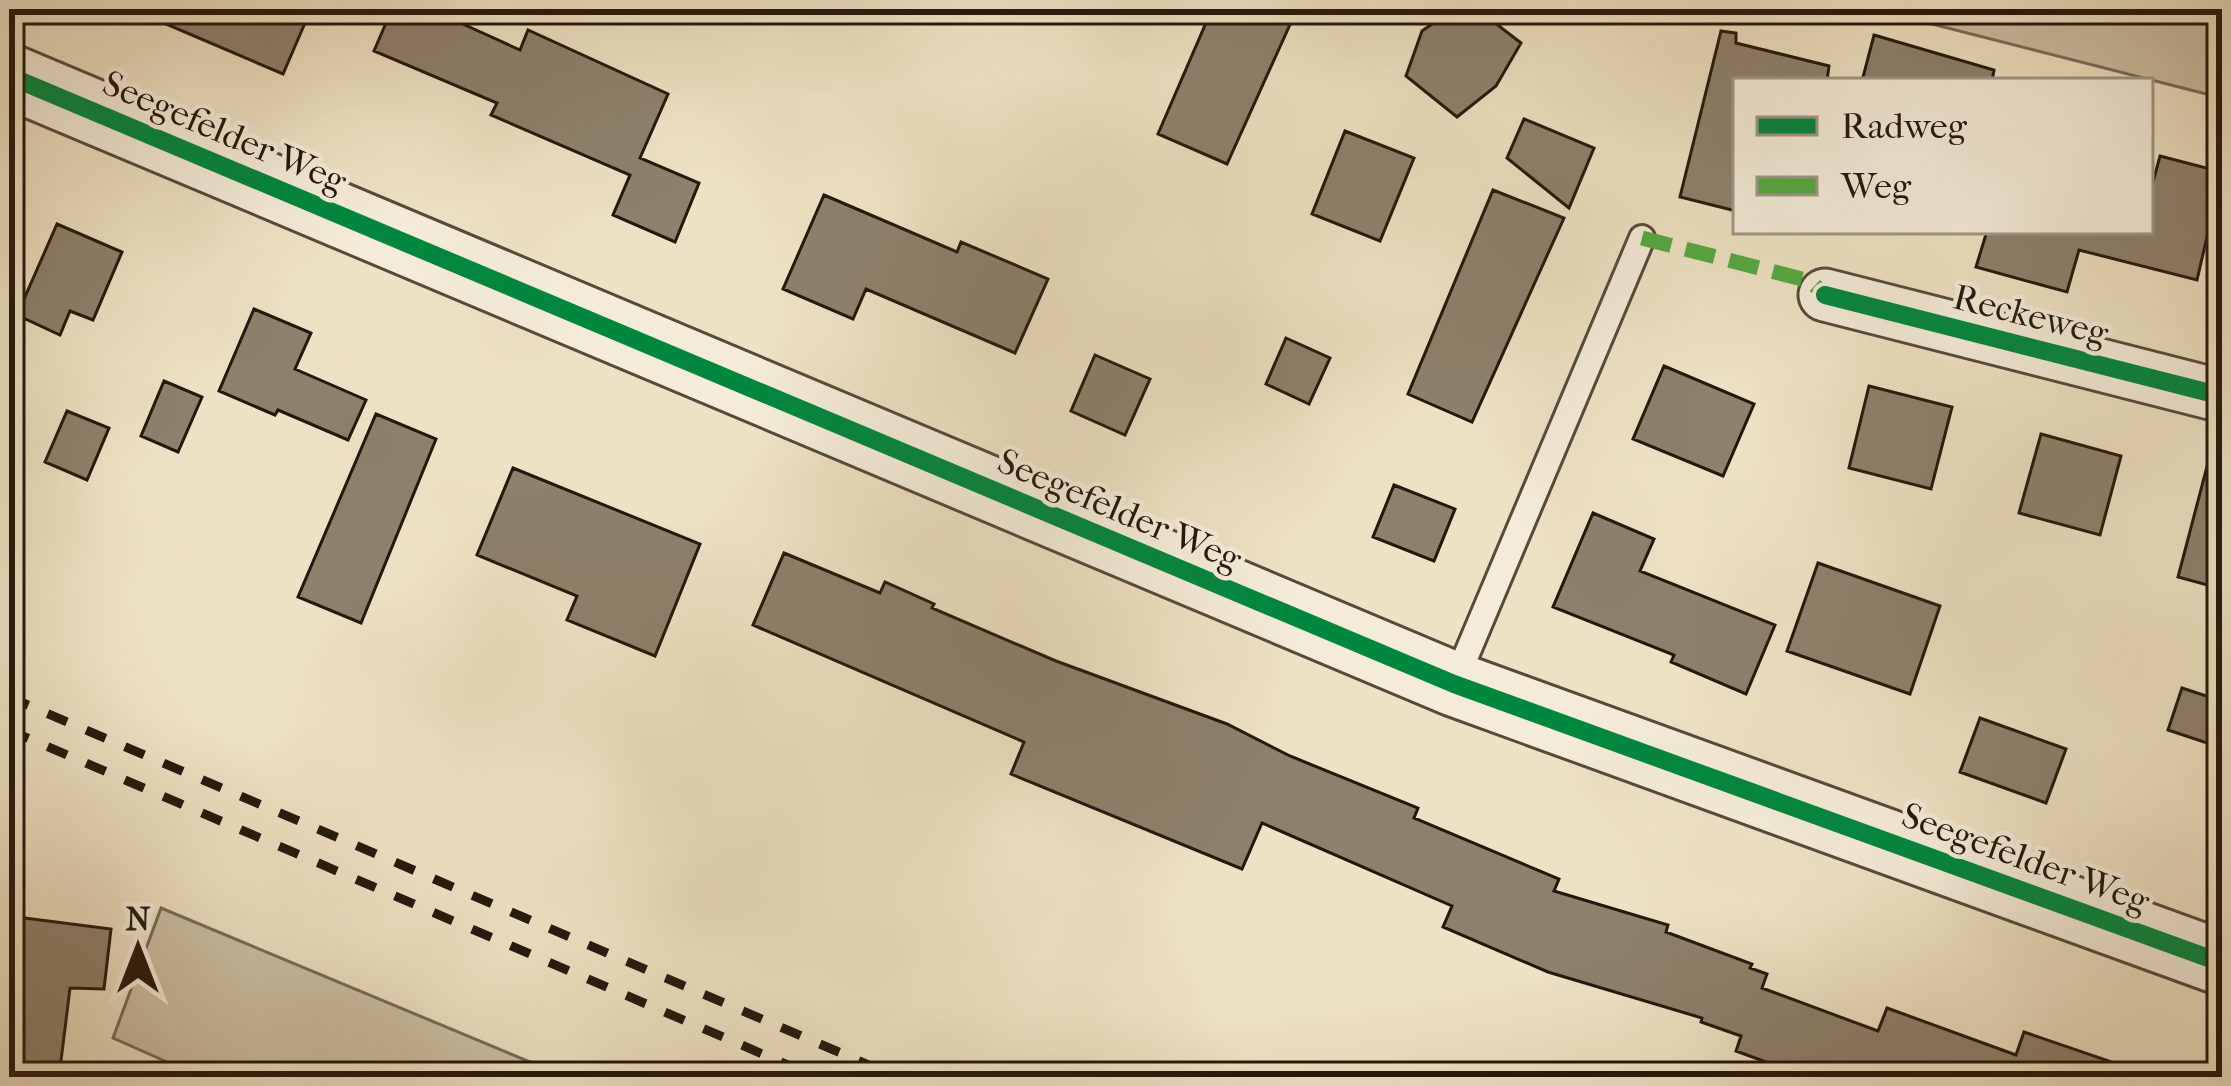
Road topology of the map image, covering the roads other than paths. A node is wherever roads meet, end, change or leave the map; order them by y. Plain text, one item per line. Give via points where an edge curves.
1 (9, 76) edge
2 (1642, 238) dead end
3 (1825, 296) dead end
4 (2222, 397) edge
5 (1454, 685) junction
6 (2222, 963) edge

1 - 5 street, Seegefelder Weg
2 - 5 lane
3 - 4 street, Reckeweg
5 - 6 street, Seegefelder Weg

